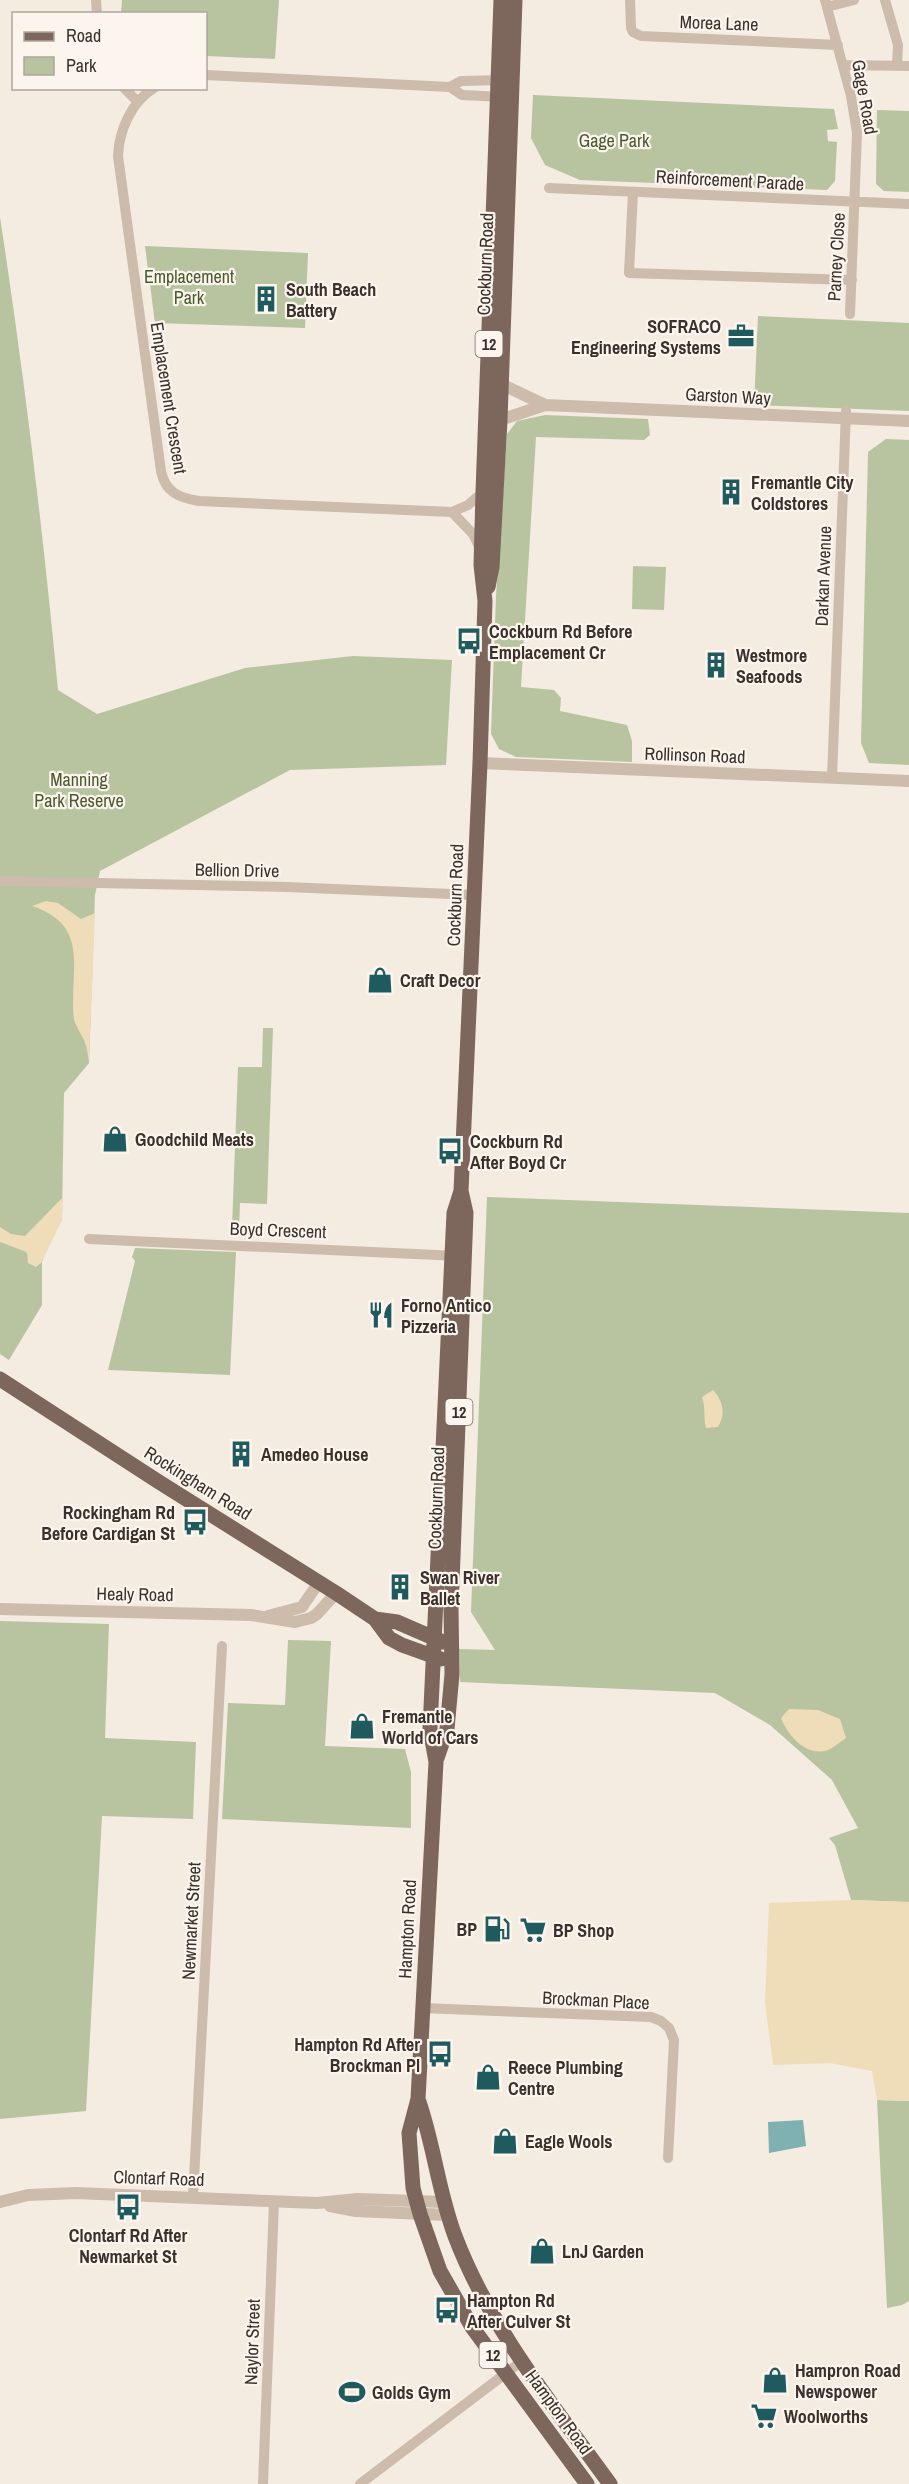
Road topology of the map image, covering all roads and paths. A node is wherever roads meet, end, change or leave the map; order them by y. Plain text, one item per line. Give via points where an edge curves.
1 (501, 0) edge
2 (515, 0) edge
3 (630, 0) edge
4 (854, 0) edge
5 (885, 0) edge
6 (826, 4) edge
7 (838, 45) junction
8 (843, 65) junction
9 (897, 66) junction
10 (909, 66) edge
11 (207, 75) edge
12 (503, 80) junction
13 (450, 87) junction
14 (126, 90) edge
15 (152, 90) edge
16 (503, 97) junction
17 (137, 102) junction
18 (549, 188) dead end
19 (633, 192) junction
20 (856, 202) junction
21 (909, 204) edge
22 (852, 280) junction
23 (850, 314) dead end
24 (501, 384) junction
25 (545, 405) junction
26 (846, 415) junction
27 (500, 420) junction
28 (909, 421) edge
29 (483, 492) junction
30 (452, 512) junction
31 (481, 551) junction
32 (485, 601) junction
33 (480, 763) junction
34 (832, 778) junction
35 (909, 781) edge
36 (0, 881) edge
37 (474, 895) junction
38 (90, 1239) dead end
39 (458, 1256) junction
40 (1, 1381) edge
41 (320, 1582) junction
42 (336, 1593) junction
43 (0, 1609) edge
44 (268, 1616) junction
45 (375, 1619) junction
46 (434, 1638) junction
47 (222, 1646) dead end
48 (451, 1646) junction
49 (433, 1657) junction
50 (452, 1663) junction
51 (436, 1762) junction
52 (422, 2008) junction
53 (418, 2099) junction
54 (668, 2158) dead end
55 (193, 2198) junction
56 (0, 2202) edge
57 (274, 2202) junction
58 (418, 2208) junction
59 (446, 2209) junction
60 (522, 2361) junction
61 (506, 2373) junction
62 (263, 2484) edge
63 (360, 2484) edge
64 (587, 2484) edge
65 (610, 2484) edge

1 - 12 main road, Cockburn Road / 12
2 - 12 main road, Cockburn Road / 12
3 - 7 street, Morea Lane via 631,28 641,36
4 - 6 street
5 - 9 street via 898,45
6 - 7 street, Gage Road
7 - 8 street, Gage Road
8 - 9 street
8 - 20 street, Gage Road via 856,120
9 - 10 street
11 - 13 street
12 - 13 street via 461,81
12 - 16 main road, Cockburn Road / 12
13 - 16 street via 462,95
14 - 17 street
15 - 17 street, Emplacement Crescent
16 - 24 main road, Cockburn Road / 12
16 - 29 main road, Cockburn Road / 12
17 - 30 street, Emplacement Crescent via 120,138 118,165 161,471 167,488 177,496 199,501
18 - 19 street, Reinforcement Parade
19 - 20 street, Reinforcement Parade
19 - 22 street via 629,273
20 - 21 street, Reinforcement Parade
20 - 22 street, Parney Close
22 - 23 street, Parney Close
24 - 25 street, Garston Way
24 - 27 main road, Cockburn Road / 12
25 - 26 street, Garston Way
25 - 27 street, Garston Way
26 - 28 street, Garston Way
26 - 34 street, Darkan Avenue
27 - 32 main road, Cockburn Road / 12 via 492,567
29 - 30 street
29 - 31 main road, Cockburn Road / 12
30 - 31 street via 473,534
31 - 32 main road, Cockburn Road / 12
32 - 33 main road, Cockburn Road / 12
33 - 34 street, Rollinson Road
33 - 37 main road, Cockburn Road / 12
34 - 35 street, Rollinson Road
36 - 37 street, Bellion Drive
37 - 39 main road, Cockburn Road / 12 via 461,1191 466,1214
38 - 39 street, Boyd Crescent
39 - 46 main road, Cockburn Road / 12
39 - 48 main road, Cockburn Road / 12
40 - 41 main road, Rockingham Road
41 - 42 main road, Rockingham Road
41 - 44 street, Healy Road via 302,1607
42 - 44 street, Healy Road via 311,1618 284,1622
42 - 45 main road, Rockingham Road
43 - 44 street, Healy Road
45 - 46 main road, Rockingham Road via 397,1622
45 - 49 main road, Rockingham Road via 389,1638
46 - 48 main road, Rockingham Road
46 - 49 main road, Cockburn Road / 12
47 - 55 street, Newmarket Street
48 - 50 main road, Cockburn Road / 12
49 - 50 main road, Rockingham Road
49 - 51 main road, Hampton Road / 12 via 430,1729
50 - 51 main road, Hampton Road / 12 via 447,1729
51 - 52 main road, Hampton Road / 12
52 - 53 main road, Hampton Road / 12
52 - 54 street, Brockman Place via 651,2017 661,2021 669,2028 675,2048
53 - 58 main road, Hampton Road / 12 via 409,2133
53 - 59 main road, Hampton Road / 12 via 430,2131
55 - 56 street, Clontarf Road via 47,2193
55 - 57 street, Clontarf Road
57 - 58 street, Clontarf Road via 317,2203 356,2211
57 - 62 street, Naylor Street
58 - 59 street, Clontarf Road
58 - 61 main road, Hampton Road / 12 via 431,2250 450,2290
59 - 60 main road, Hampton Road / 12 via 479,2292
60 - 61 street
60 - 65 main road, Hampton Road / 12
61 - 63 street
61 - 64 main road, Hampton Road / 12

